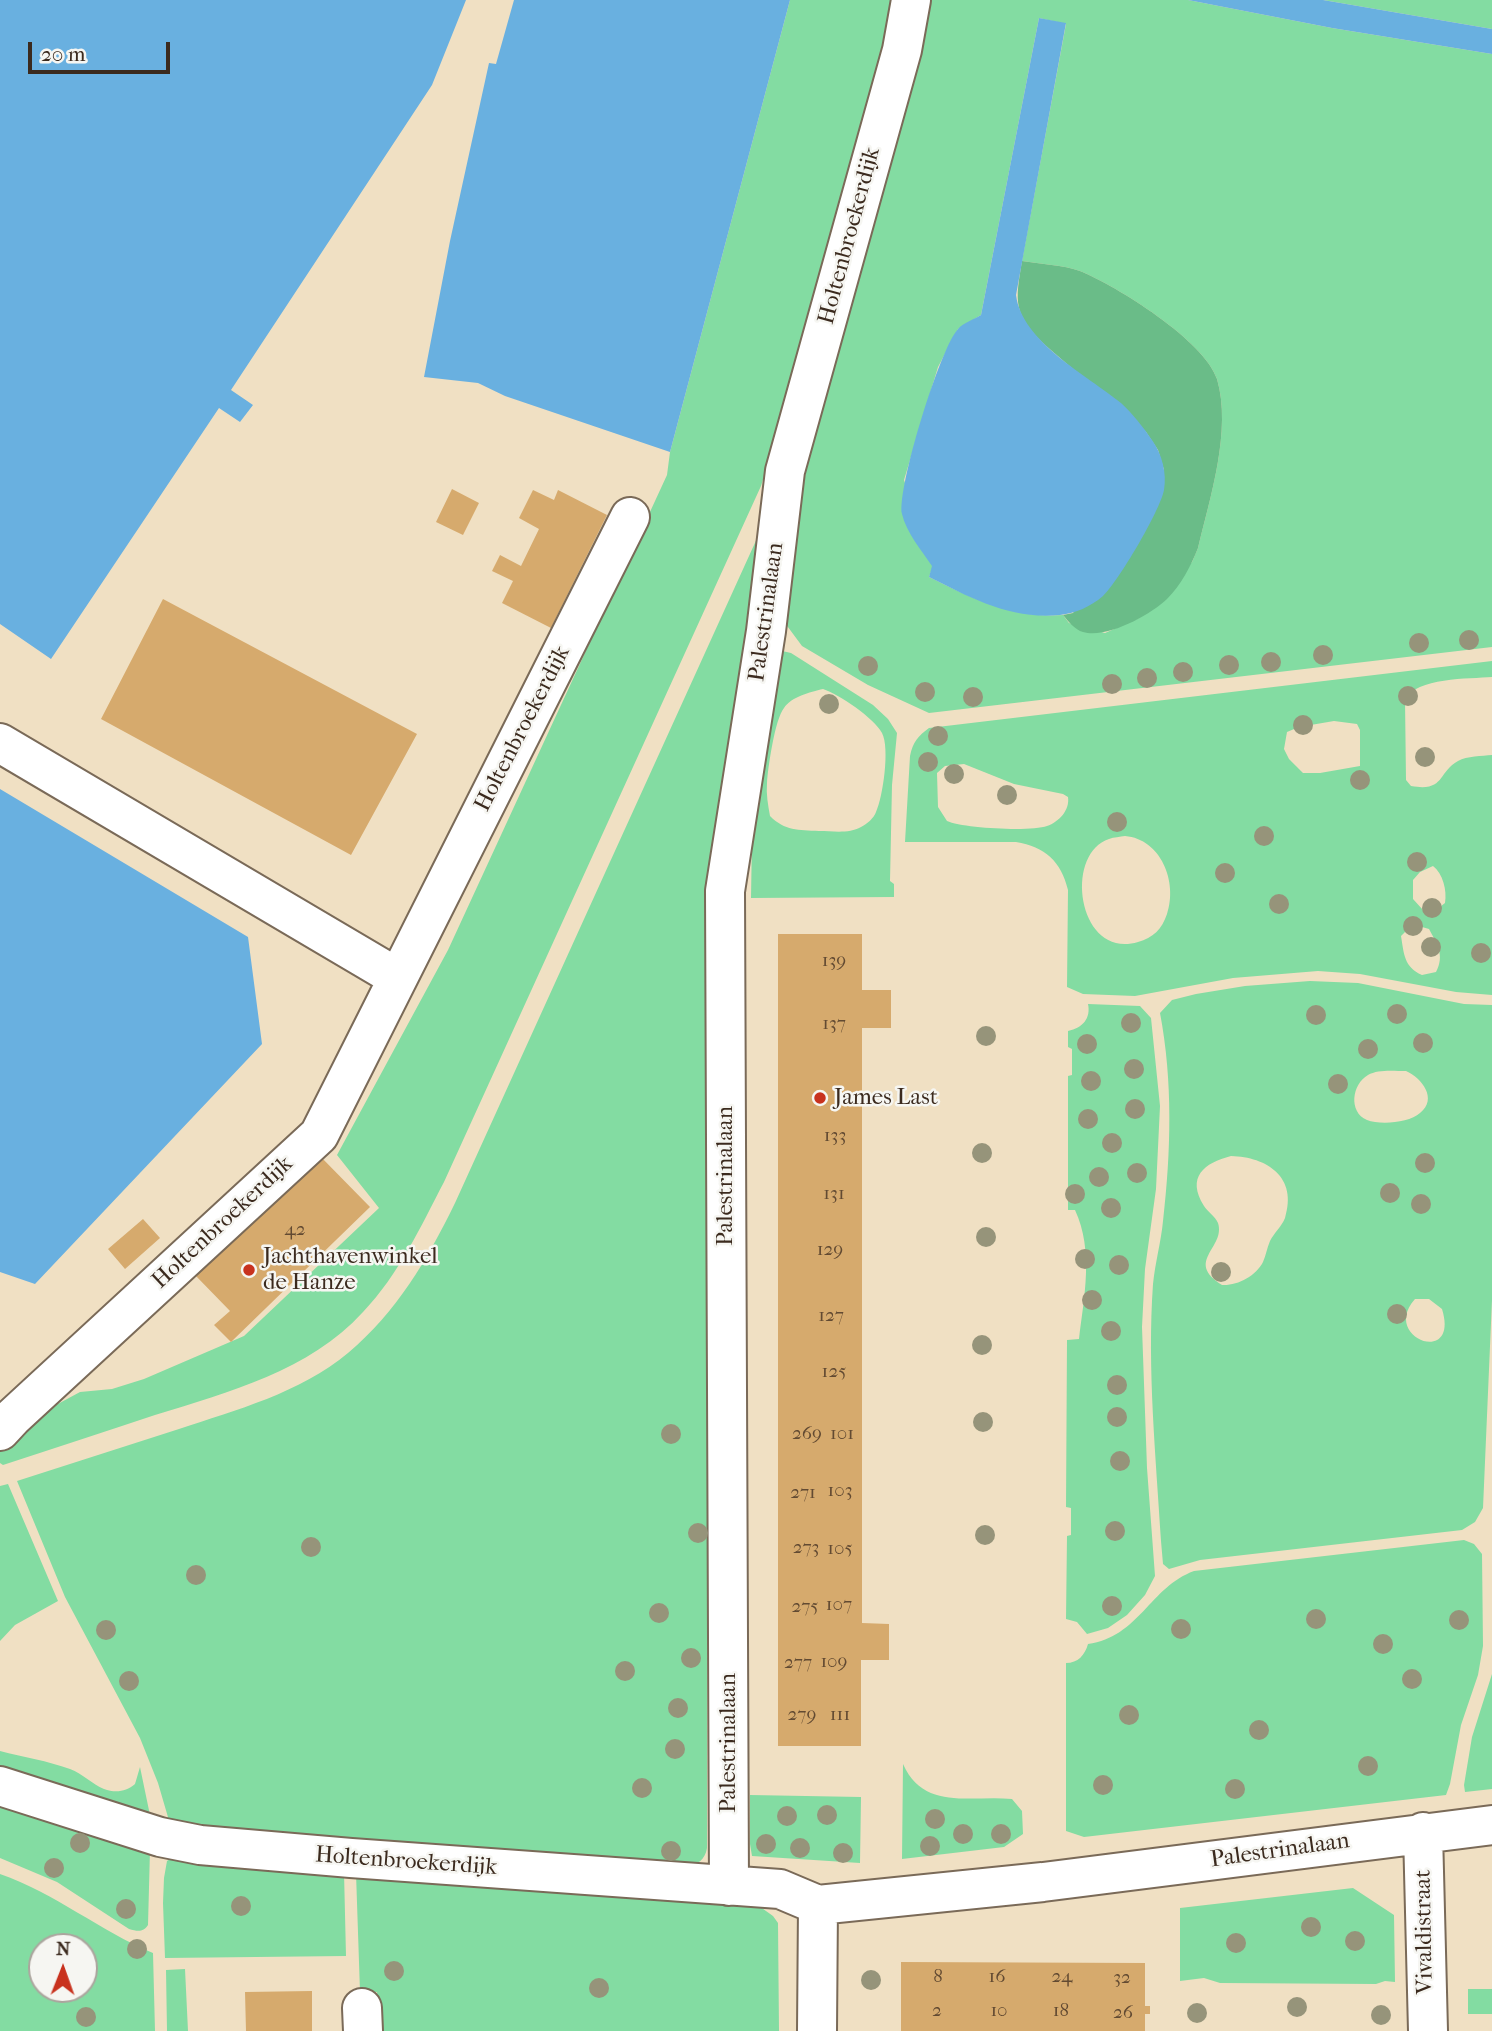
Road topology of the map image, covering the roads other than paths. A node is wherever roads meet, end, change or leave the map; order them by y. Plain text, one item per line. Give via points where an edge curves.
1 (911, 0) edge
2 (785, 471) joint
3 (630, 517) dead end
4 (0, 743) edge
5 (398, 978) junction
6 (0, 1432) edge
7 (0, 1786) edge
8 (1492, 1825) edge
9 (1423, 1832) junction
10 (729, 1886) junction
11 (818, 1905) junction
12 (817, 2031) edge
13 (1428, 2031) edge

1 - 2 street, Holtenbroekerdijk via 902,50
2 - 10 street, Palestrinalaan via 766,631 725,891
3 - 5 street, Holtenbroekerdijk
4 - 5 street
5 - 6 street, Holtenbroekerdijk via 319,1135
7 - 10 street, Holtenbroekerdijk via 160,1837 200,1845
8 - 9 street, Palestrinalaan
9 - 11 street, Palestrinalaan via 1056,1881
9 - 13 street, Vivaldistraat
10 - 11 street, Holtenbroekerdijk via 780,1889
11 - 12 street

